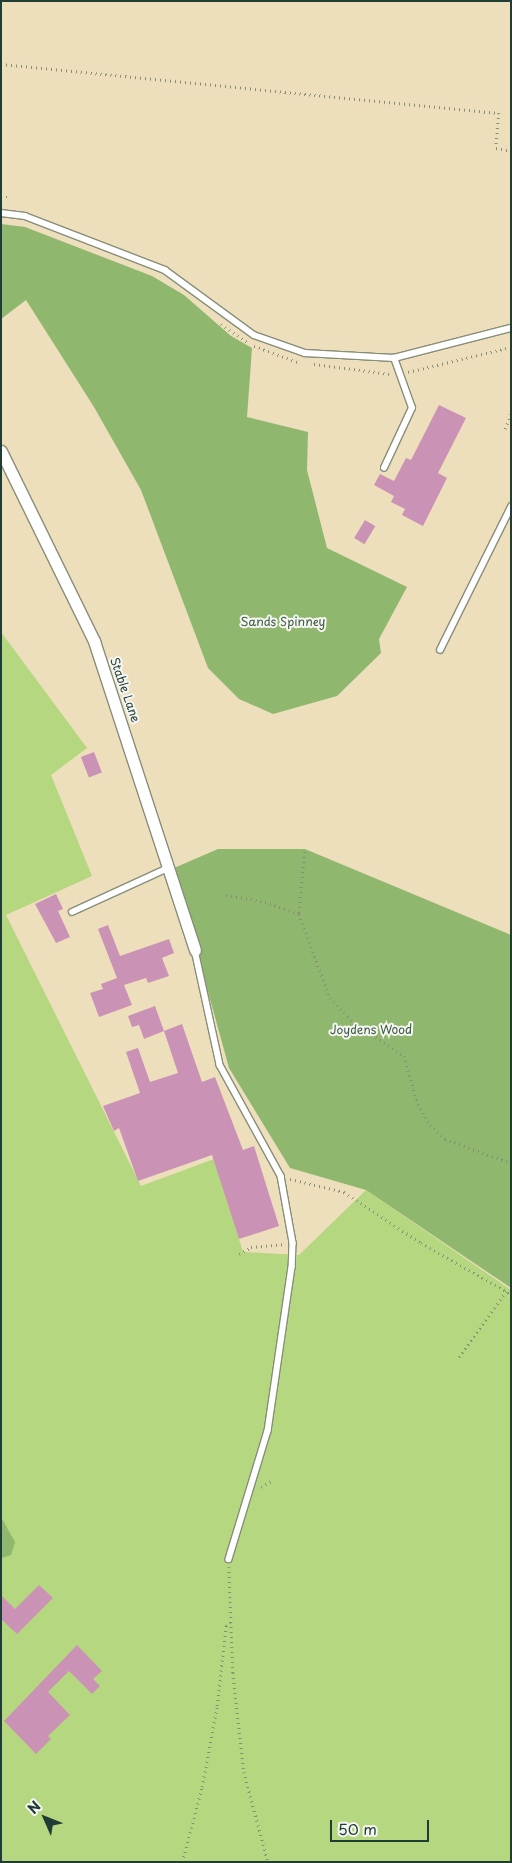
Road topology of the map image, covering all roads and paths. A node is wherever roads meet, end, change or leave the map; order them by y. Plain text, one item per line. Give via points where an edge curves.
1 (1, 64) edge
2 (511, 151) edge
3 (1, 197) edge
4 (9, 197) dead end
5 (1, 213) edge
6 (217, 319) dead end
7 (511, 328) edge
8 (511, 347) edge
9 (394, 358) junction
10 (304, 362) dead end
11 (311, 364) dead end
12 (400, 373) junction
13 (511, 412) edge
14 (505, 429) dead end
15 (1, 451) edge
16 (384, 468) dead end
17 (511, 507) edge
18 (440, 650) dead end
19 (305, 852) dead end
20 (170, 868) junction
21 (226, 894) dead end
22 (72, 912) dead end
23 (299, 914) junction
24 (195, 950) joint
25 (511, 1163) edge
26 (281, 1176) junction
27 (293, 1243) junction
28 (239, 1254) dead end
29 (506, 1291) junction
30 (511, 1294) edge
31 (458, 1357) dead end
32 (229, 1559) joint
33 (231, 1622) junction
34 (182, 1862) edge
35 (268, 1862) edge

1 - 2 path via 500,113 496,148
3 - 4 path
5 - 9 lane via 25,216 165,270 239,326 269,342 337,357
6 - 10 path via 244,341
7 - 9 lane
8 - 12 path
9 - 12 lane
11 - 12 path
12 - 16 lane via 412,408
13 - 14 path
15 - 20 street, Stable Lane via 94,641
17 - 18 lane
19 - 23 path
20 - 22 lane
20 - 24 street, Stable Lane
21 - 23 path via 265,902
23 - 25 path via 330,998 351,1020 404,1056 418,1104 430,1125 445,1138
24 - 26 lane via 220,1065
26 - 27 lane
26 - 29 path via 344,1192 421,1243
27 - 28 path via 251,1247
27 - 32 lane via 268,1431
29 - 30 path
29 - 31 path
32 - 33 path
33 - 34 path via 226,1626 217,1706 202,1786
33 - 35 path via 244,1772

